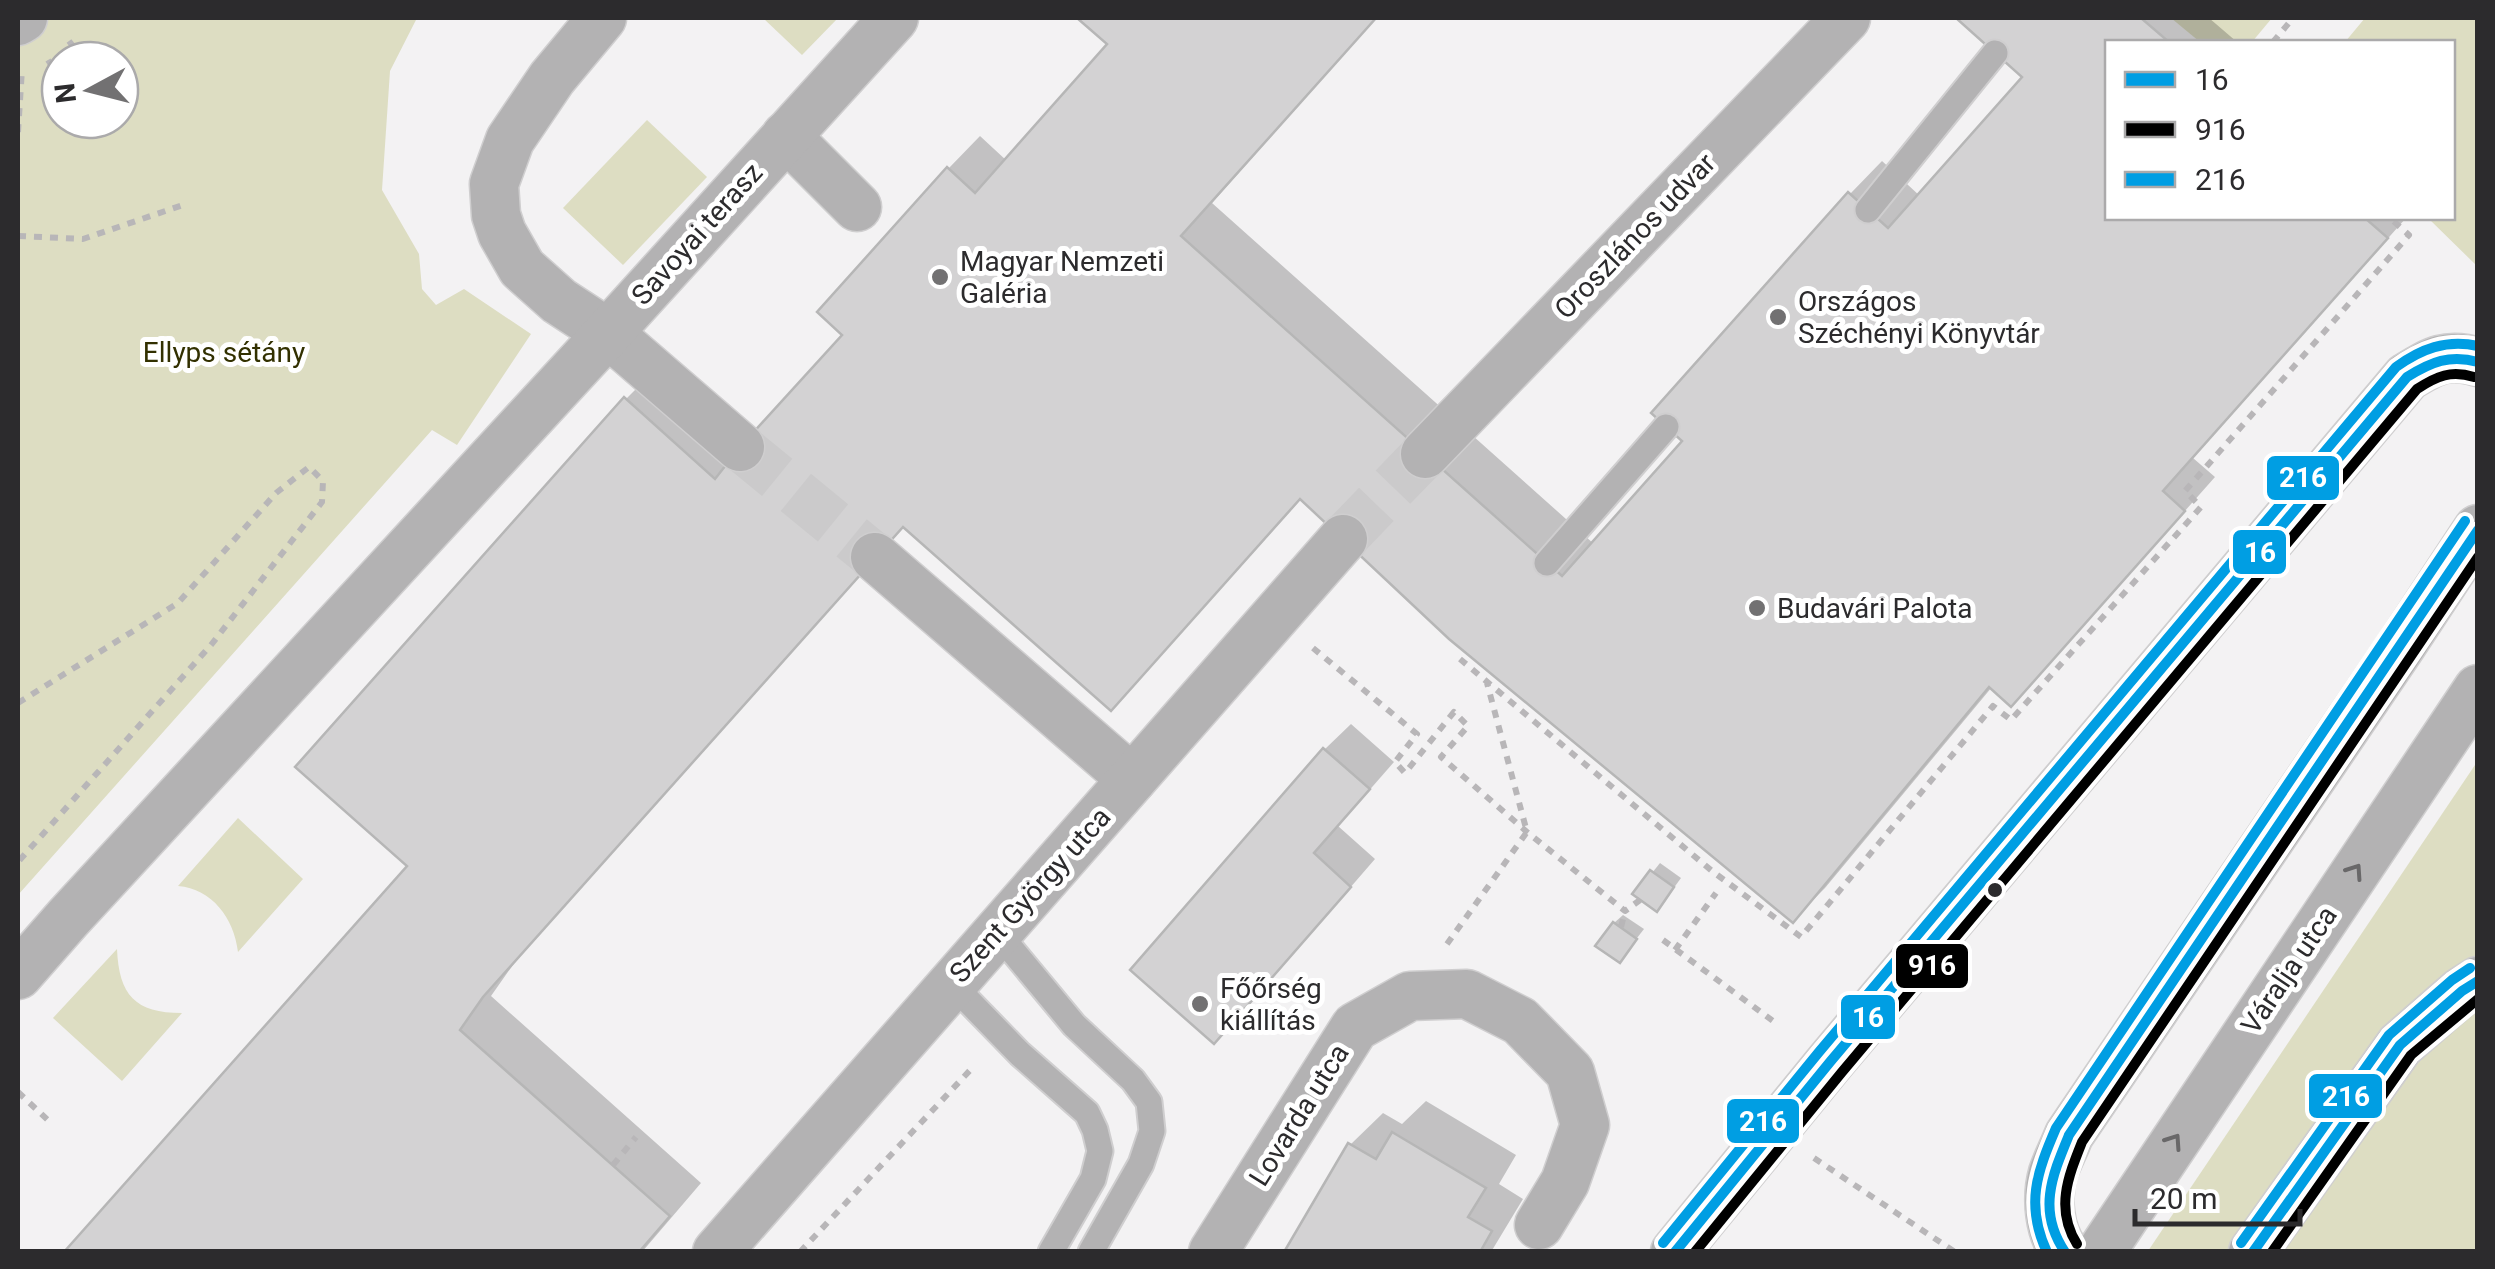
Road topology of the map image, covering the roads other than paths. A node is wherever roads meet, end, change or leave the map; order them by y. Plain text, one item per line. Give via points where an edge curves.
1 (602, 18) edge
2 (894, 18) edge
3 (1846, 18) edge
4 (1994, 53) dead end
5 (786, 136) junction
6 (858, 207) dead end
7 (1868, 210) dead end
8 (608, 333) junction
9 (2478, 362) edge
10 (1666, 427) dead end
11 (740, 447) tunnel mouth
12 (1425, 454) tunnel mouth
13 (2478, 529) edge
14 (1343, 539) tunnel mouth
15 (875, 556) tunnel mouth
16 (1547, 563) dead end
17 (2478, 689) edge
18 (1132, 779) junction
19 (997, 932) junction
20 (18, 975) edge
21 (2478, 980) edge
22 (951, 983) junction
23 (1539, 1225) dead end
24 (717, 1252) edge
25 (1051, 1252) edge
26 (1090, 1252) edge
27 (1213, 1252) edge
28 (1675, 1252) edge
29 (2065, 1252) edge
30 (2100, 1252) edge
31 (2253, 1252) edge

1 - 8 street via 510,140 494,184 502,234 522,268
2 - 5 street, Savoyai terasz
3 - 12 street, Oroszlános udvar
4 - 7 lane
5 - 6 street
5 - 8 street, Savoyai terasz
8 - 11 street
8 - 20 street, Savoyai terasz
9 - 28 street via 2459,356 2432,361 2406,377
10 - 16 lane
13 - 29 street via 2069,1136 2052,1175 2050,1216
14 - 18 street, Szent György utca
15 - 18 street
30 -> 17 street, Váralja utca
18 - 19 street, Szent György utca
19 - 22 street, Szent György utca
19 - 26 lane via 1074,1026 1149,1102 1152,1131 1141,1164
21 - 31 street via 2400,1045
22 - 24 street, Szent György utca
22 - 25 lane via 1087,1113 1096,1130 1100,1151 1093,1179
23 - 27 street, Lovarda utca via 1566,1182 1586,1126 1570,1072 1520,1021 1467,994 1410,996 1354,1027

